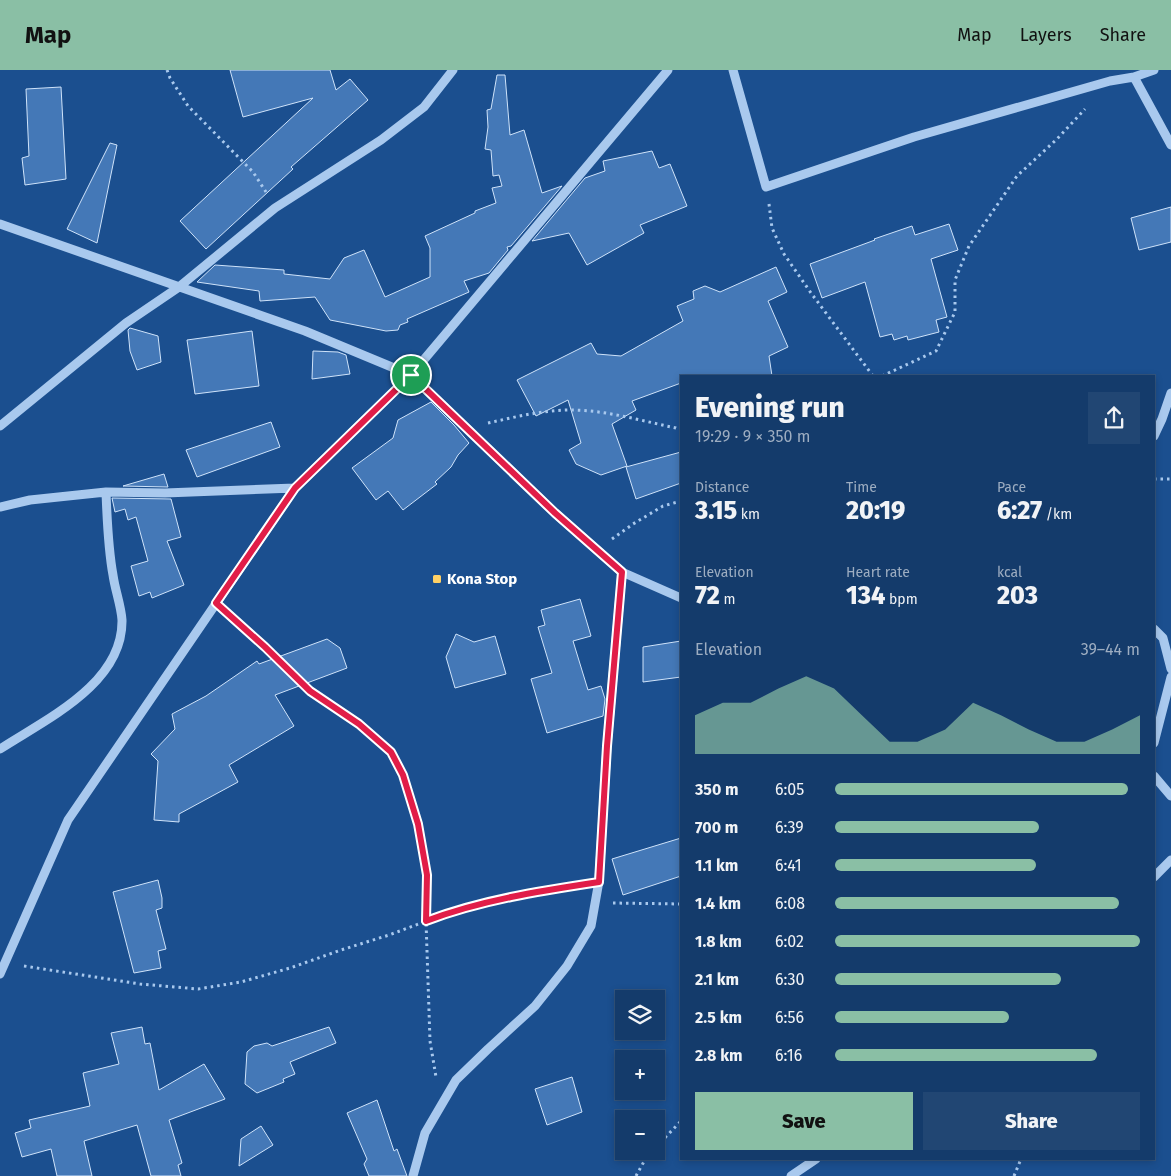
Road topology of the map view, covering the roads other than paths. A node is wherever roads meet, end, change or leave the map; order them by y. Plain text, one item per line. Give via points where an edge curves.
1 (453, 70) edge
2 (668, 70) edge
3 (733, 70) edge
4 (1154, 70) edge
5 (1134, 77) junction
6 (1171, 145) edge
7 (0, 224) edge
8 (179, 286) junction
9 (411, 375) junction
10 (1171, 393) edge
11 (0, 426) edge
12 (1155, 434) edge
13 (295, 488) junction
14 (106, 492) junction
15 (0, 508) edge
16 (622, 572) junction
17 (680, 598) edge
18 (1155, 630) edge
19 (1171, 669) edge
20 (1171, 677) edge
21 (1155, 739) edge
22 (0, 749) edge
23 (1155, 777) edge
24 (1171, 796) edge
25 (1171, 860) edge
26 (1155, 876) edge
27 (0, 974) edge
28 (815, 1160) edge
29 (413, 1176) edge
30 (791, 1176) edge

1 - 8 street via 417,113 275,208
2 - 9 street
3 - 5 street via 766,186 914,137
4 - 5 street
5 - 6 street
7 - 8 street
8 - 9 street via 305,331
8 - 11 street via 126,323
9 - 13 street
9 - 16 street via 555,513
10 - 12 street
13 - 14 street
13 - 27 street via 68,820
14 - 15 street via 30,500
14 - 22 street via 113,576 122,619 116,655 80,697
16 - 17 street
16 - 29 street via 599,882 591,926 567,966 535,1006 456,1080 425,1133
18 - 19 street via 1163,638
20 - 21 street
23 - 24 street
25 - 26 street
28 - 30 street

